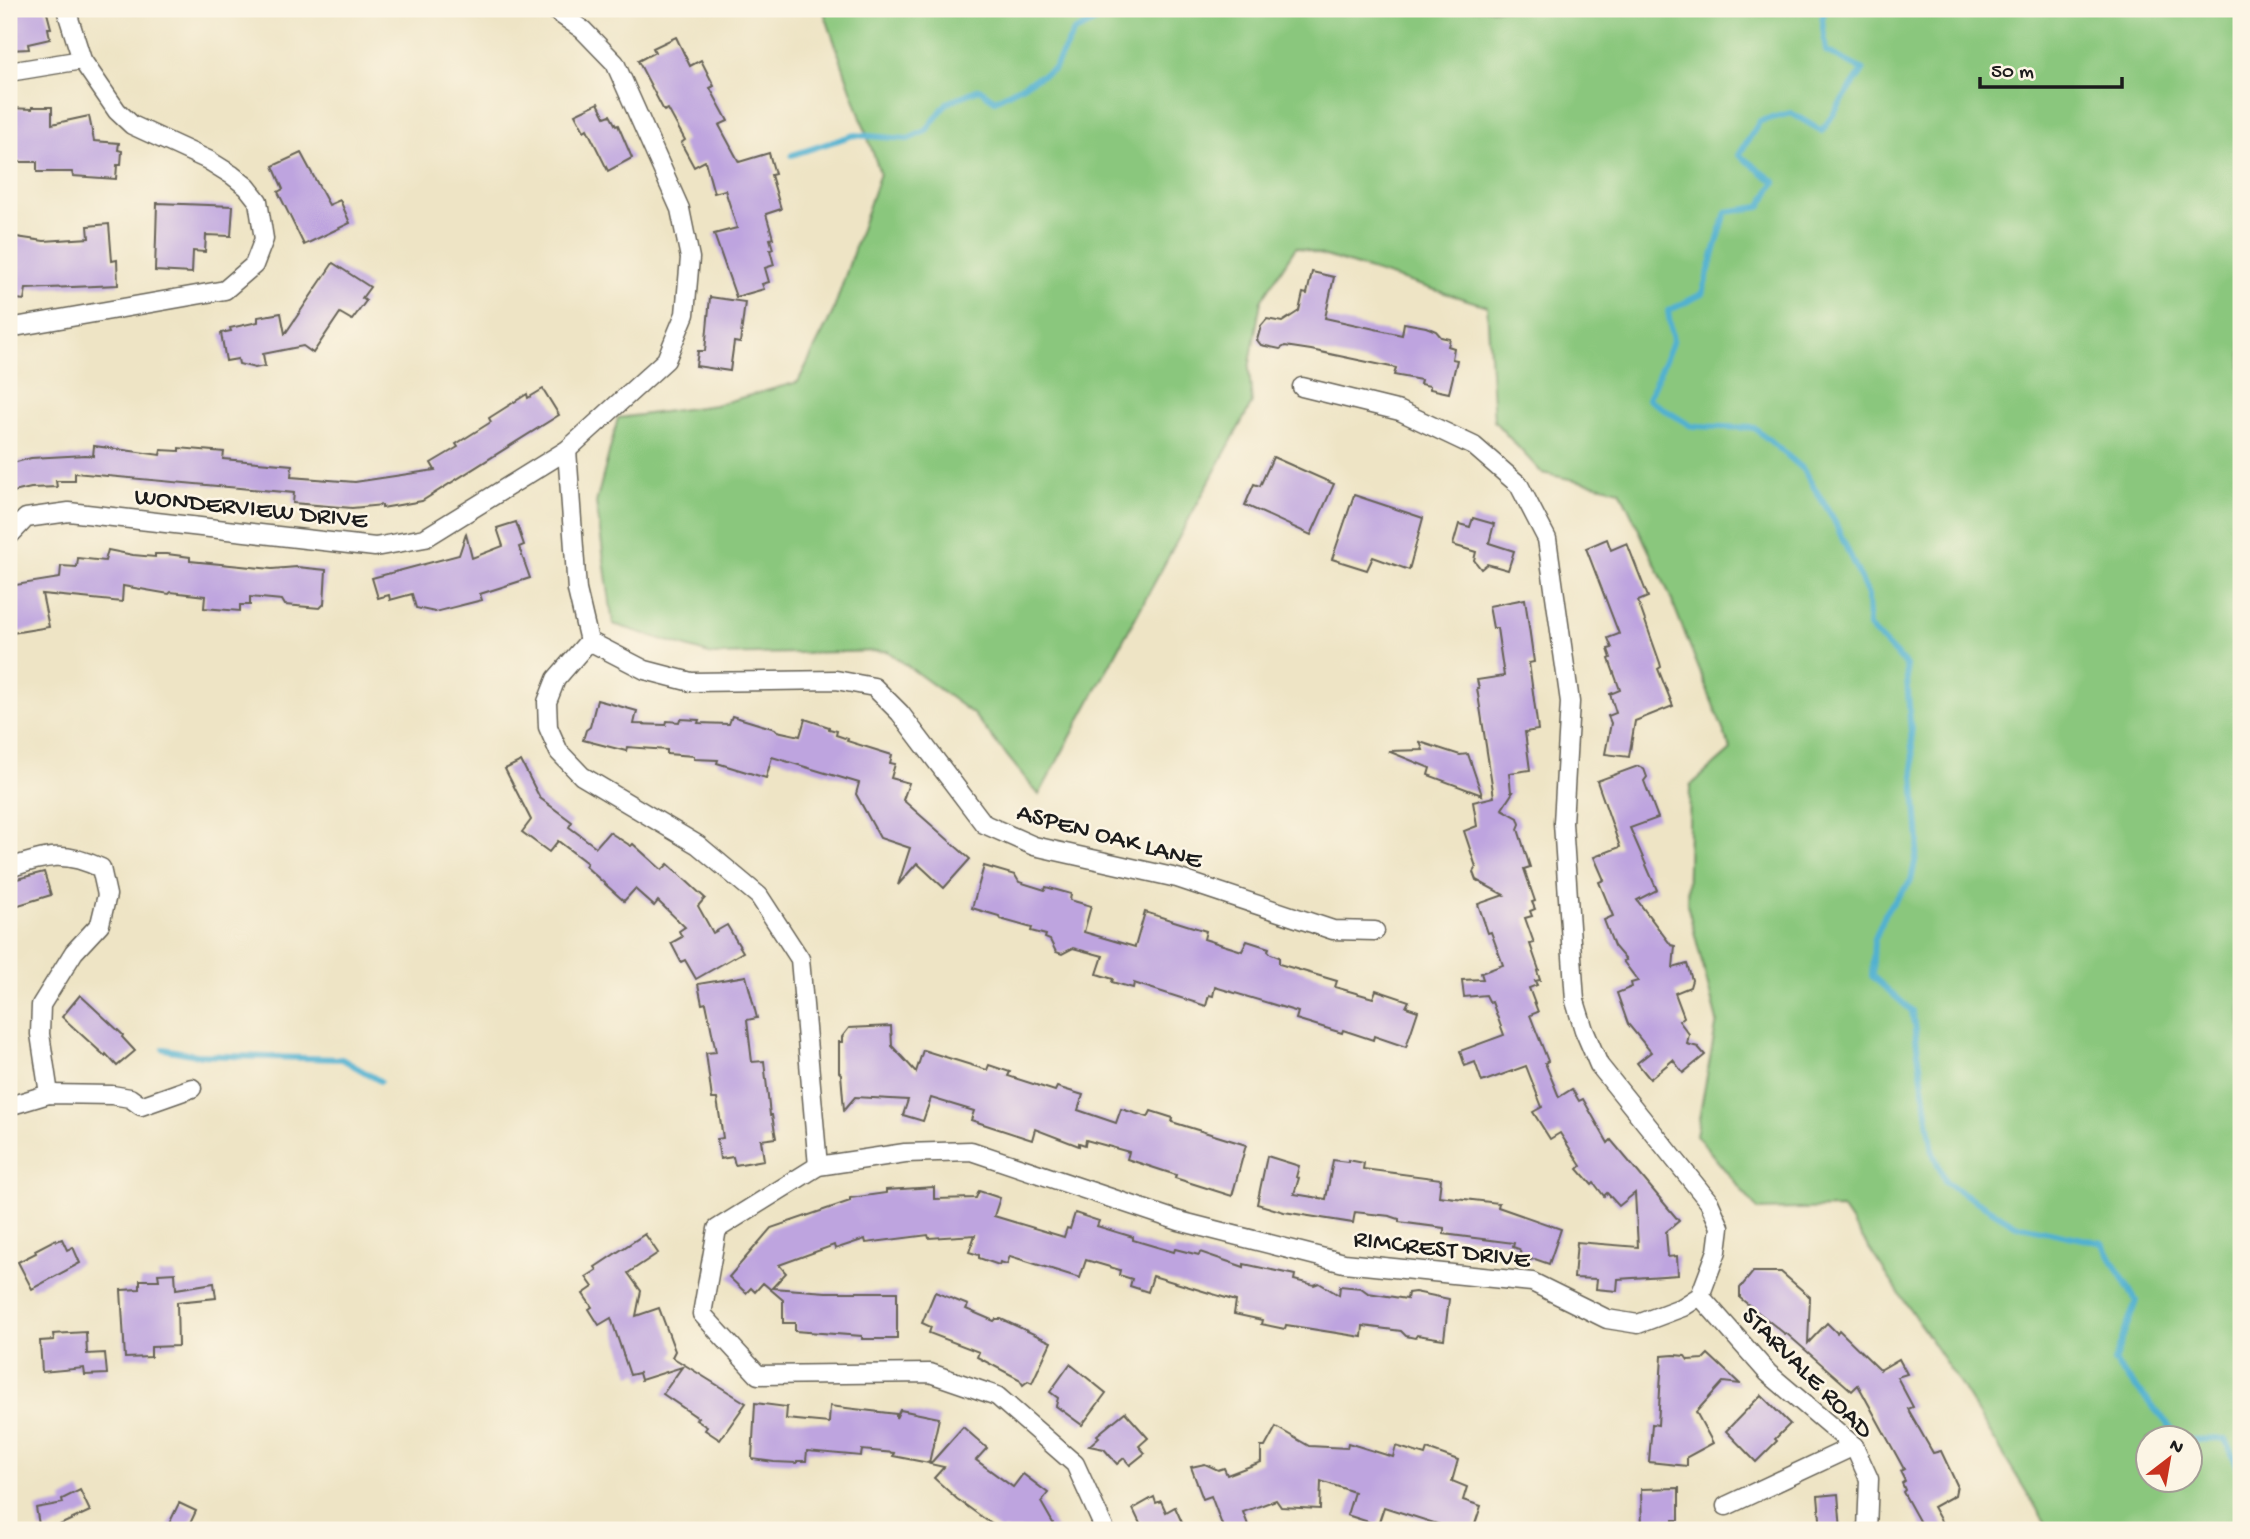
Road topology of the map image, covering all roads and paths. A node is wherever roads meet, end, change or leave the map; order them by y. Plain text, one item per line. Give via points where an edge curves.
1 (66, 9) edge
2 (553, 9) edge
3 (82, 60) junction
4 (9, 72) edge
5 (9, 327) edge
6 (1302, 387) dead end
7 (567, 450) junction
8 (9, 536) edge
9 (589, 641) junction
10 (9, 868) edge
11 (1375, 930) dead end
12 (192, 1088) dead end
13 (49, 1094) junction
14 (9, 1105) edge
15 (818, 1166) junction
16 (1700, 1296) junction
17 (1854, 1446) junction
18 (1726, 1506) dead end
19 (1105, 1530) edge
20 (1867, 1530) edge

1 - 3 street
2 - 7 street, WONDERVIEW DRIVE via 583,30 615,63 680,209 691,258 685,314 666,360
3 - 4 street
3 - 5 street via 132,125 208,160 247,187 258,201 264,239 254,265 225,290
6 - 16 street via 1400,411 1474,446 1519,485 1547,539 1570,702 1563,823 1575,1001 1599,1065 1709,1202 1720,1227 1717,1251
7 - 8 street, WONDERVIEW DRIVE via 425,538 374,547 69,512 26,518
7 - 9 street via 578,590
9 - 11 street, ASPEN OAK LANE via 645,670 691,682 836,680 874,687 901,713 984,824 1034,846 1177,878 1333,930
9 - 15 street via 556,679 547,702 548,727 559,752 582,776 698,845 759,896 800,959
10 - 13 street via 42,857 77,857 101,868 107,895 100,924 74,952 41,1005 40,1034
12 - 13 street via 141,1106 130,1098 112,1095
13 - 14 street
15 - 16 street, RIMCREST DRIVE via 905,1153 971,1152 1179,1221 1344,1263 1532,1282 1607,1319 1638,1324
15 - 19 street, RIMCREST DRIVE via 717,1229 702,1314 758,1375 930,1373 997,1396 1075,1464
16 - 17 street, STARVALE ROAD via 1768,1373
17 - 18 street
17 - 20 street, STARVALE ROAD via 1869,1479

